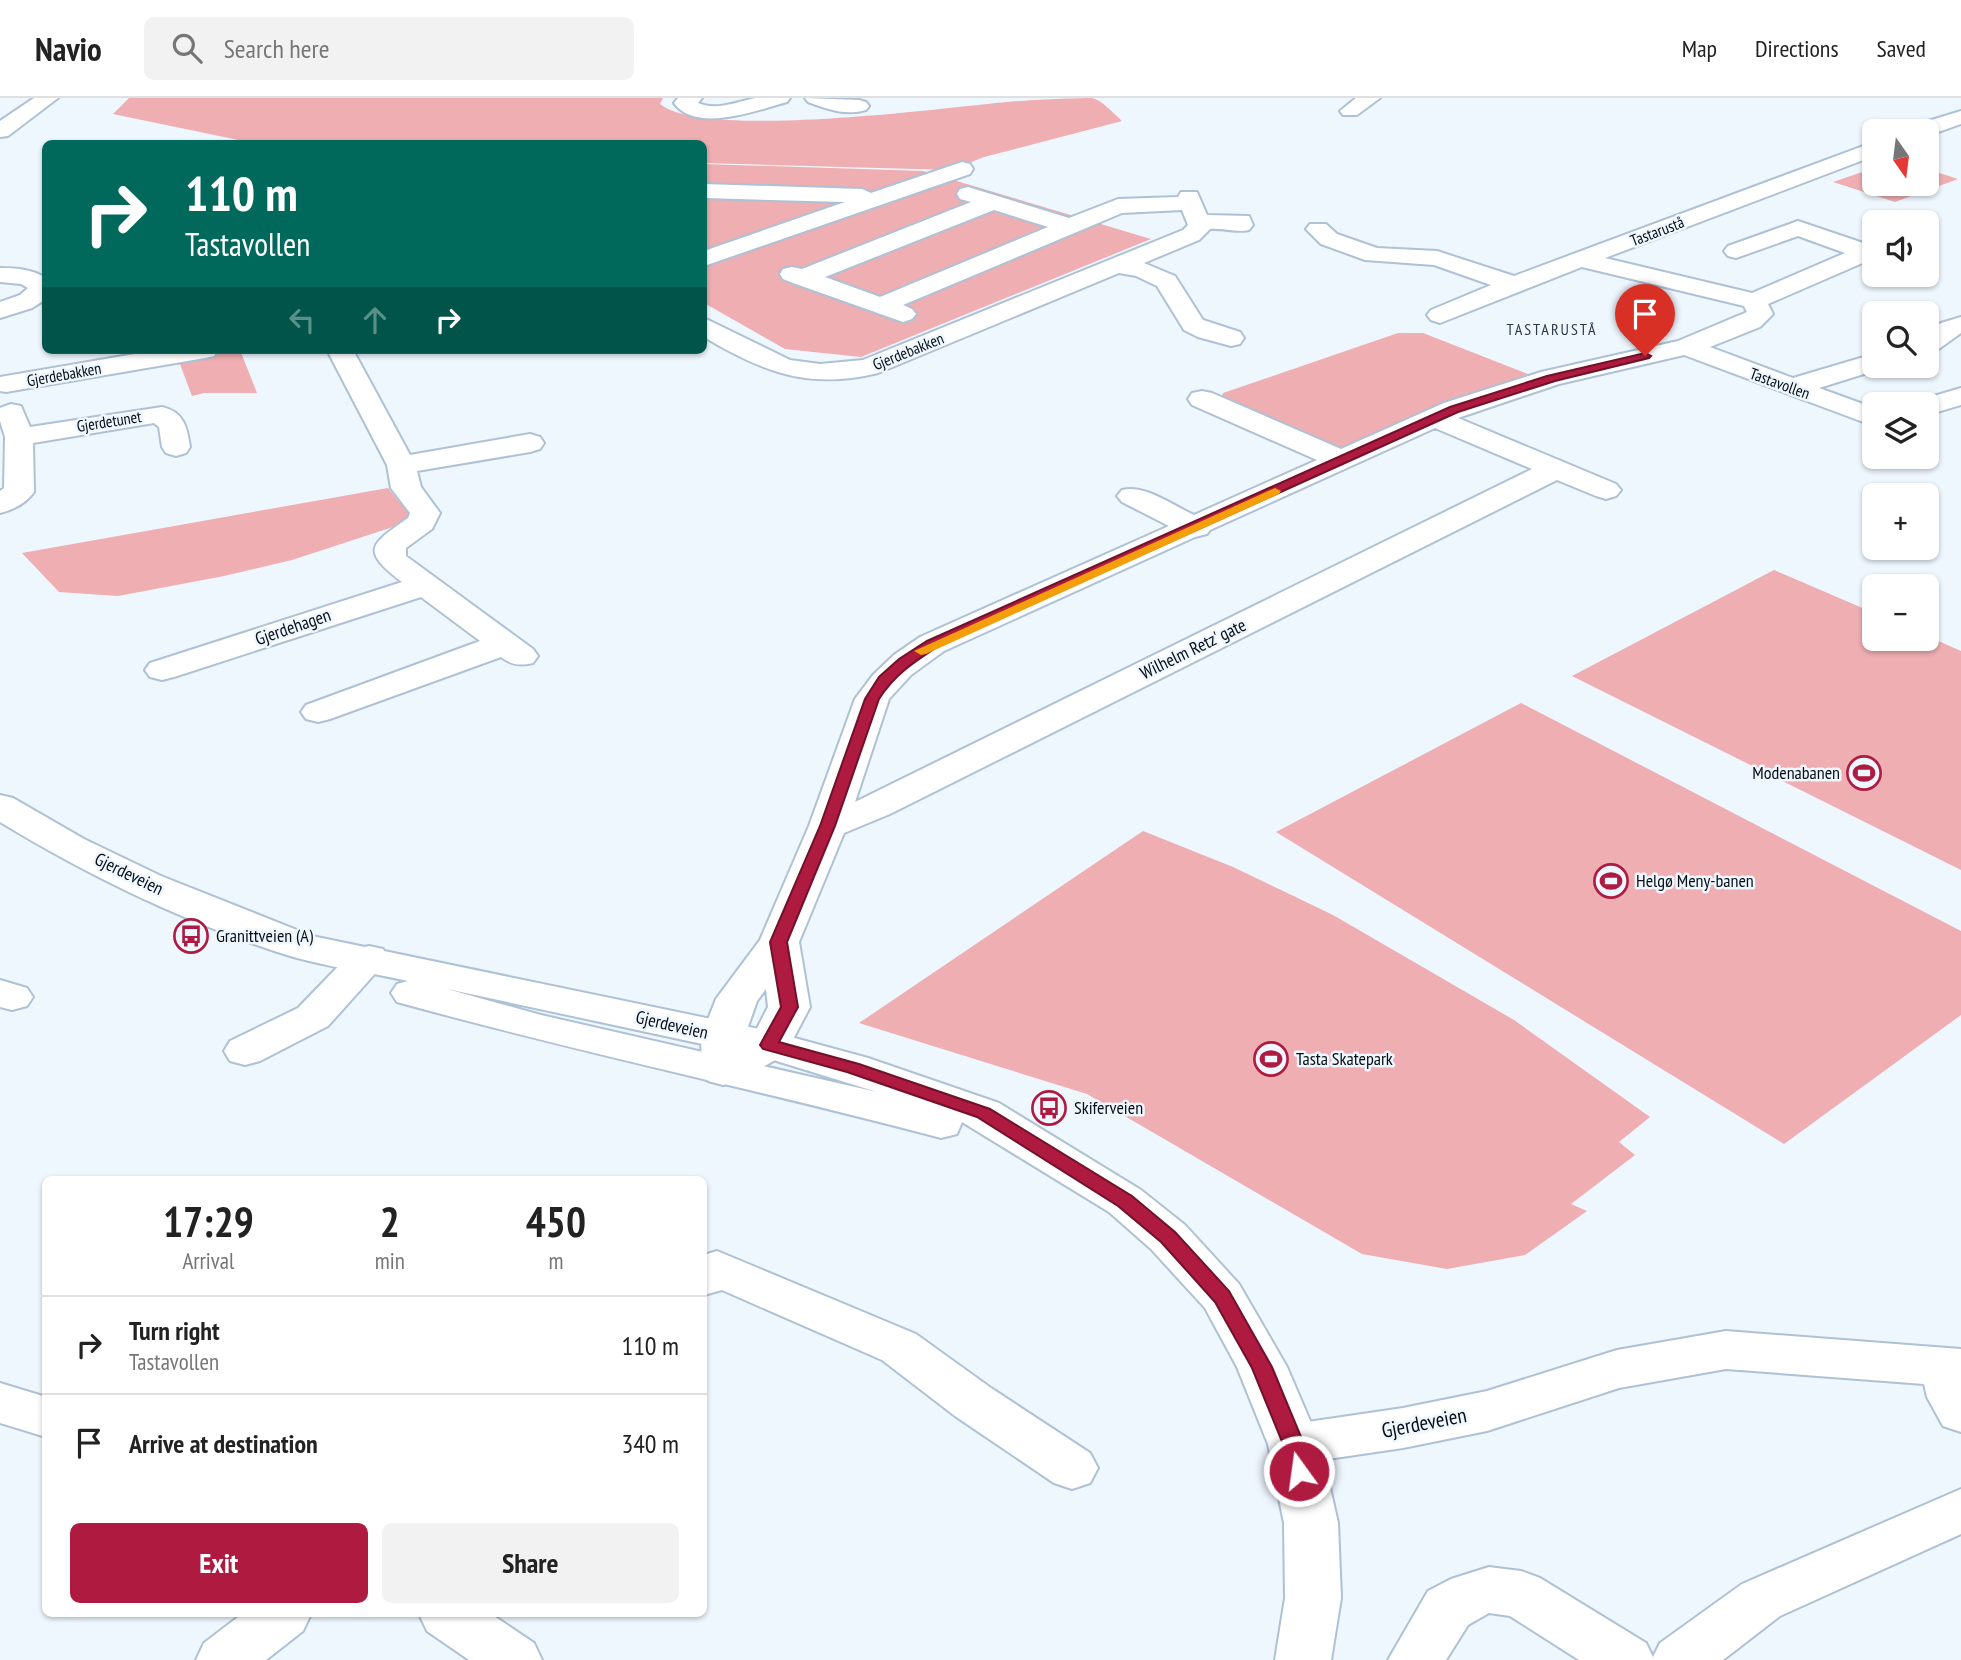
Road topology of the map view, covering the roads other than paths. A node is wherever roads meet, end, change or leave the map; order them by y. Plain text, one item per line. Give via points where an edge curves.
1 (48, 98) edge
2 (692, 98) edge
3 (780, 98) edge
4 (815, 98) edge
5 (1370, 98) edge
6 (859, 106) dead end
7 (1350, 111) dead end
8 (1961, 117) edge
9 (1939, 125) edge
10 (0, 131) edge
11 (1862, 154) edge
12 (962, 169) dead end
13 (707, 191) edge
14 (964, 193) dead end
15 (885, 196) junction
16 (993, 202) junction
17 (1193, 207) junction
18 (1241, 225) dead end
19 (1069, 226) junction
20 (1318, 229) dead end
21 (1862, 247) edge
22 (1736, 251) dead end
23 (1862, 254) edge
24 (707, 259) edge
25 (1583, 260) junction
26 (1118, 266) junction
27 (778, 268) dead end
28 (0, 275) edge
29 (802, 278) junction
30 (1514, 284) junction
31 (1754, 301) junction
32 (880, 306) junction
33 (0, 310) edge
34 (1440, 315) dead end
35 (1961, 325) edge
36 (707, 328) edge
37 (954, 332) junction
38 (1939, 336) edge
39 (1231, 338) dead end
40 (1686, 347) junction
41 (176, 354) edge
42 (342, 354) edge
43 (1862, 366) edge
44 (3, 378) edge
45 (1793, 387) junction
46 (1961, 396) edge
47 (1202, 399) dead end
48 (1939, 403) edge
49 (1862, 413) edge
50 (1436, 418) junction
51 (19, 437) junction
52 (530, 443) dead end
53 (176, 447) dead end
54 (1474, 459) dead end
55 (1341, 460) junction
56 (401, 465) junction
57 (1543, 476) junction
58 (1606, 490) dead end
59 (1132, 496) dead end
60 (9, 498) edge
61 (1196, 527) junction
62 (425, 585) junction
63 (162, 670) dead end
64 (318, 712) dead end
65 (0, 806) edge
66 (828, 826) junction
67 (779, 942) junction
68 (362, 967) junction
69 (769, 1045) junction
70 (245, 1051) dead end
71 (722, 1054) junction
72 (1028, 1143) junction
73 (707, 1276) edge
74 (1953, 1367) edge
75 (0, 1403) edge
76 (1961, 1412) edge
77 (42, 1416) edge
78 (1294, 1444) junction
79 (1072, 1468) dead end
80 (1961, 1510) edge
81 (279, 1617) edge
82 (451, 1617) edge
83 (224, 1660) edge
84 (514, 1660) edge
85 (1303, 1660) edge
86 (1416, 1660) edge
87 (1626, 1660) edge
88 (1680, 1660) edge

1 - 10 street
2 - 3 street via 684,103 702,112
4 - 6 street via 838,106
5 - 7 street
8 - 9 street
11 - 25 street, Tastarustå
12 - 15 street
13 - 15 street
14 - 16 street
15 - 24 street
16 - 19 street
16 - 29 street
17 - 18 street via 1241,221
17 - 19 street via 1121,205
17 - 26 street, Gjerdebakken via 1200,226 1191,235
19 - 32 street
20 - 30 street via 1329,239 1374,255 1429,257
21 - 22 street via 1788,223
23 - 31 street
25 - 30 street, Tastarustå
25 - 31 street
26 - 37 street, Gjerdebakken
26 - 39 street via 1166,281 1193,325
27 - 29 street, Gjerdebakken
28 - 33 street via 29,278 41,288 29,301
29 - 32 street, Gjerdebakken
30 - 34 street, Tastarustå
31 - 40 street via 1759,306 1757,318
32 - 37 street, Gjerdebakken
35 - 38 street
36 - 37 street, Gjerdebakken via 770,364 829,372 878,365
40 - 45 street, Tastavollen
40 - 50 street via 1497,393
41 - 44 street, Gjerdebakken
42 - 56 street
43 - 45 street
44 - 51 street
45 - 49 street, Tastavollen
46 - 48 street
47 - 55 street
50 - 55 street
50 - 57 street
51 - 53 street, Gjerdetunet via 155,414 173,425
51 - 60 street
52 - 56 street
54 - 57 street
55 - 61 street
56 - 62 street via 406,488 425,513 421,523 390,545 391,559
57 - 58 street
57 - 66 street, Wilhelm Retz' gate
59 - 61 street
61 - 66 street via 932,644 904,662 872,699
62 - 63 street, Gjerdehagen
62 - 64 street via 513,650
65 - 68 street, Gjerdeveien via 153,886
66 - 67 street
67 - 69 street via 789,1007
67 - 71 street via 737,999
68 - 70 street via 313,1017
68 - 71 street, Gjerdeveien via 539,1028
69 - 71 street, Gjerdeveien
69 - 72 street, Gjerdeveien via 943,1097 984,1113
71 - 72 street, Gjerdeveien via 971,1132
72 - 78 street, Gjerdeveien via 1125,1201 1168,1237 1222,1296 1262,1367
73 - 79 street via 717,1268 899,1347
74 - 76 street via 1952,1397
74 - 78 street, Gjerdeveien via 1726,1350 1617,1369 1487,1410
75 - 77 street
78 - 85 street via 1311,1523 1314,1598
80 - 88 street via 1761,1600
81 - 83 street
82 - 84 street
86 - 87 street via 1448,1608 1489,1590 1521,1594

